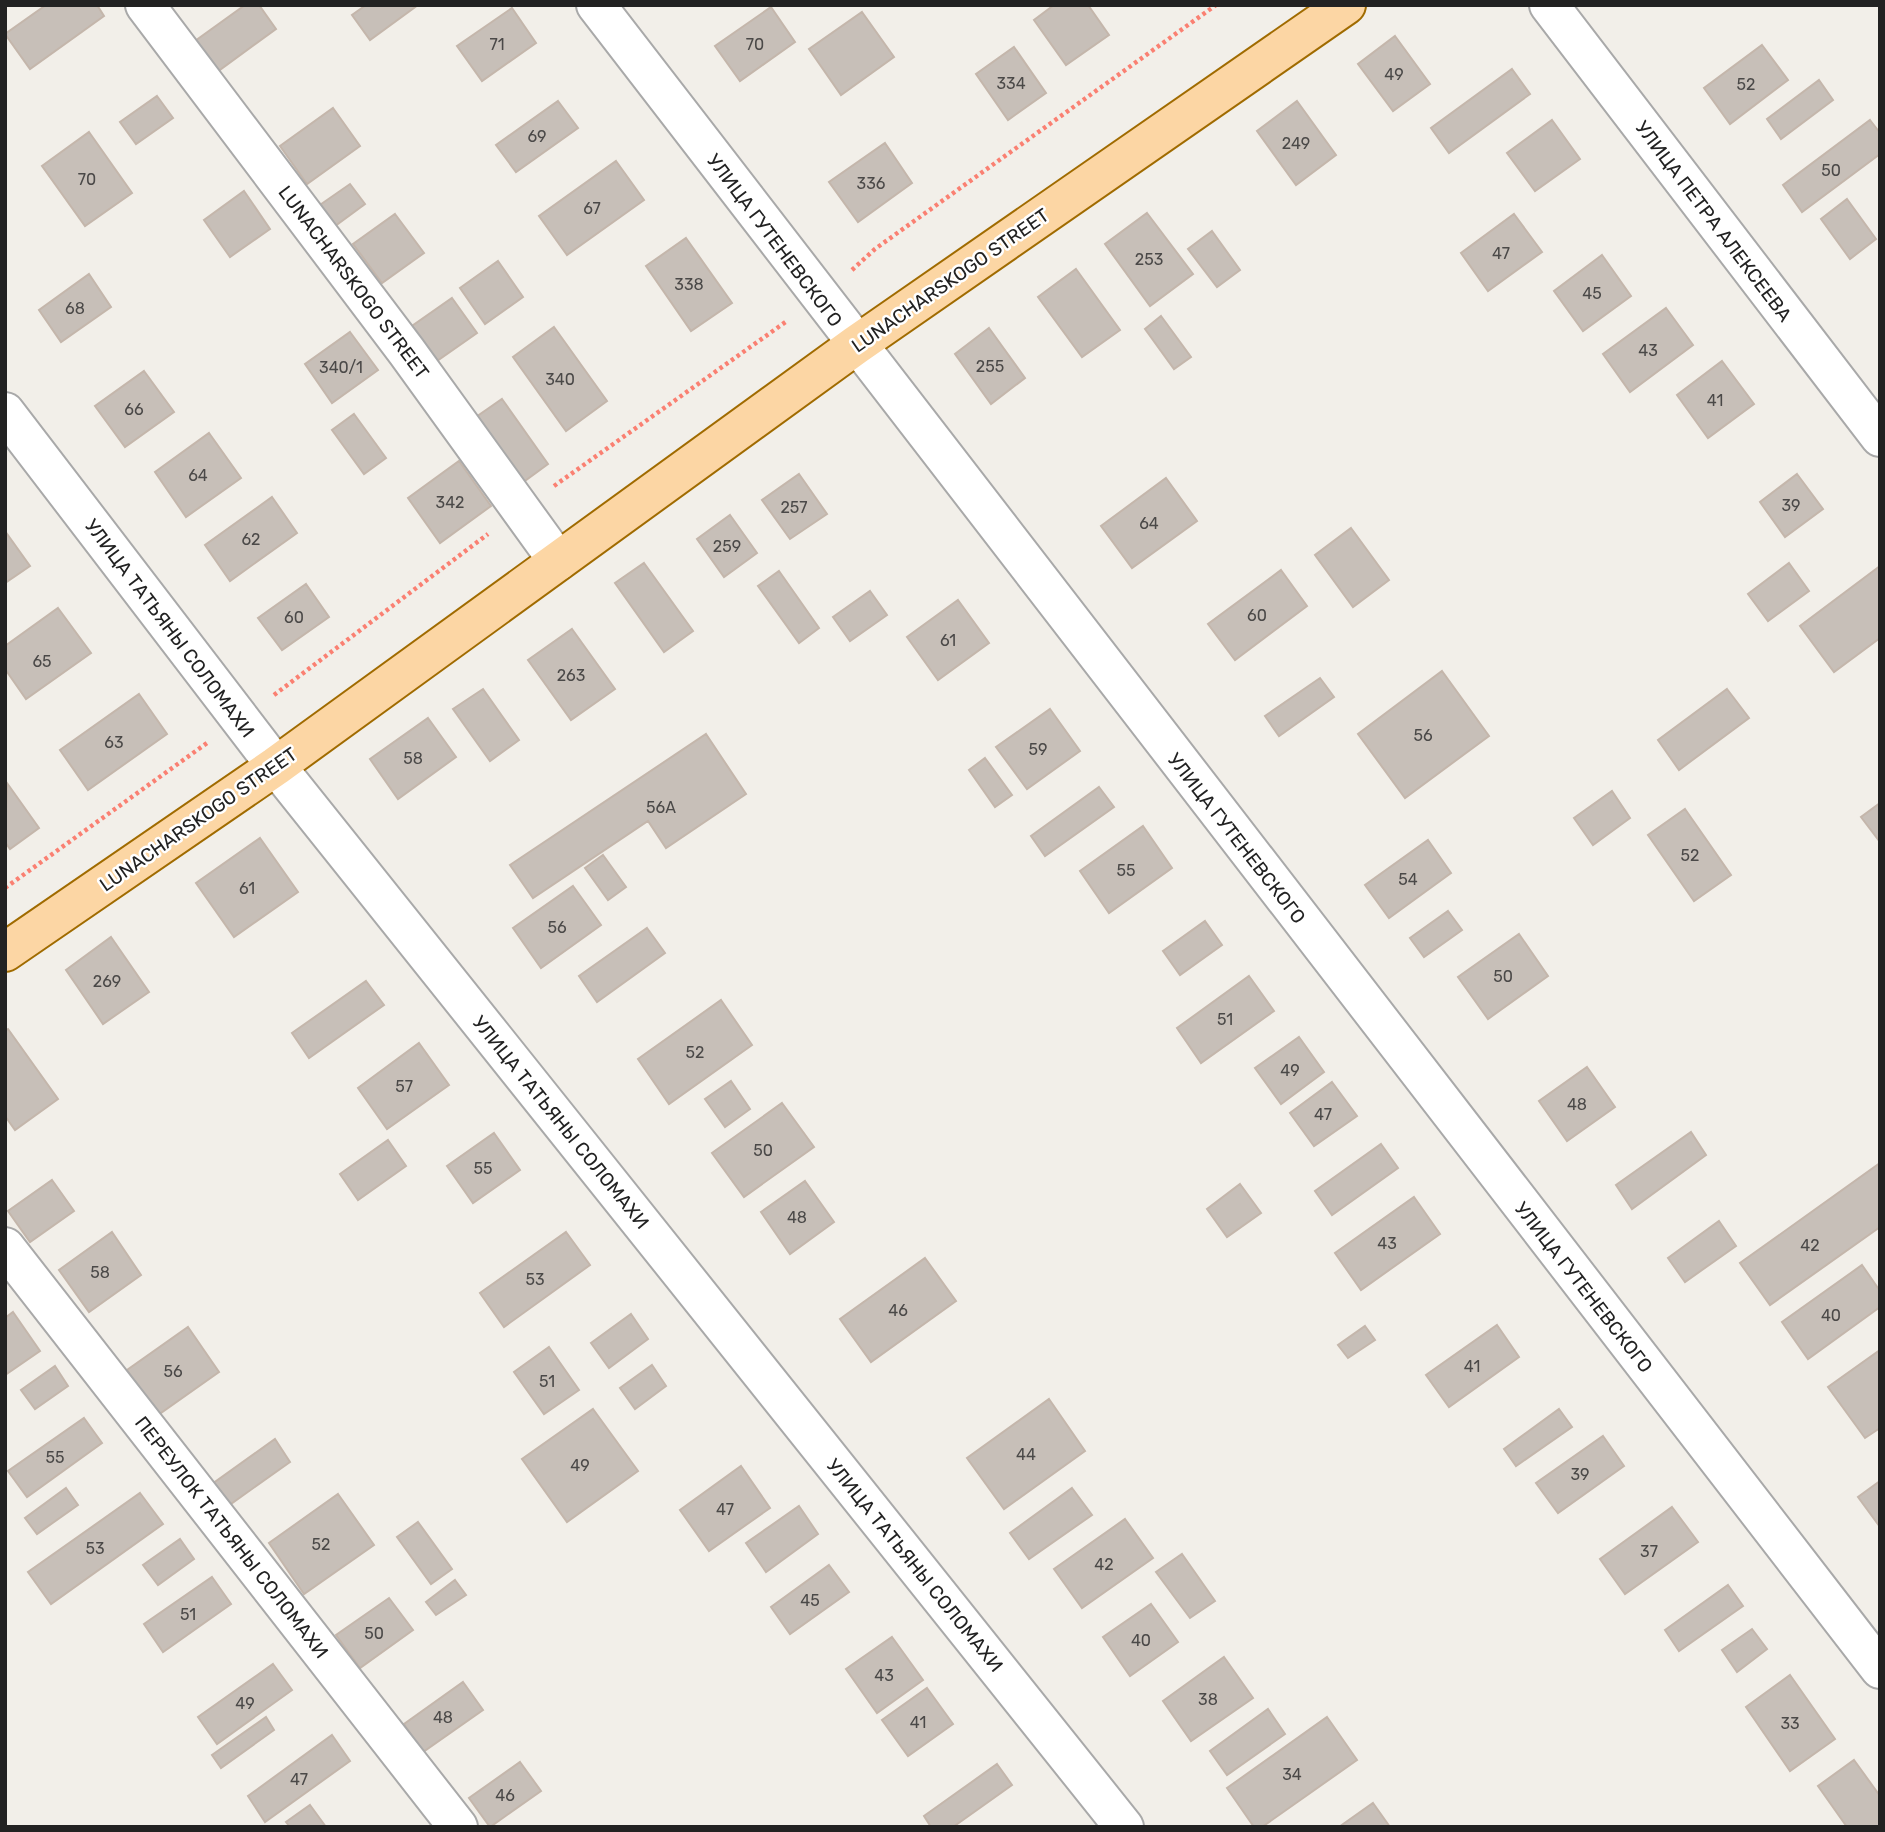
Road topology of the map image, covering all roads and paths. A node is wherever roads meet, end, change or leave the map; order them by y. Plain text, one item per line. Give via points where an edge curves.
1 (145, 5) edge
2 (596, 5) edge
3 (1216, 5) edge
4 (1346, 5) edge
5 (1549, 5) edge
6 (820, 298) junction
7 (856, 345) junction
8 (5, 412) edge
9 (1880, 438) edge
10 (521, 510) junction
11 (558, 561) junction
12 (241, 720) junction
13 (276, 766) junction
14 (5, 888) edge
15 (5, 952) edge
16 (5, 1247) edge
17 (1880, 1670) edge
18 (458, 1827) edge
19 (1124, 1827) edge

1 - 10 street, LUNACHARSKOGO STREET
2 - 6 street, УЛИЦА ГУТЕНЕВСКОГО
3 - 6 path via 875,249
4 - 7 main road, LUNACHARSKOGO STREET
5 - 9 street, УЛИЦА ПЕТРА АЛЕКСЕЕВА
6 - 7 street, УЛИЦА ГУТЕНЕВСКОГО
6 - 10 path
7 - 11 main road, LUNACHARSKOGO STREET
7 - 17 street, УЛИЦА ГУТЕНЕВСКОГО
8 - 12 street, УЛИЦА ТАТЬЯНЫ СОЛОМАХИ
10 - 11 street, LUNACHARSKOGO STREET
10 - 12 path
11 - 13 main road, LUNACHARSKOGO STREET
12 - 13 street, УЛИЦА ТАТЬЯНЫ СОЛОМАХИ
12 - 14 path
13 - 15 main road, LUNACHARSKOGO STREET
13 - 19 street, УЛИЦА ТАТЬЯНЫ СОЛОМАХИ
16 - 18 street, ПЕРЕУЛОК ТАТЬЯНЫ СОЛОМАХИ

